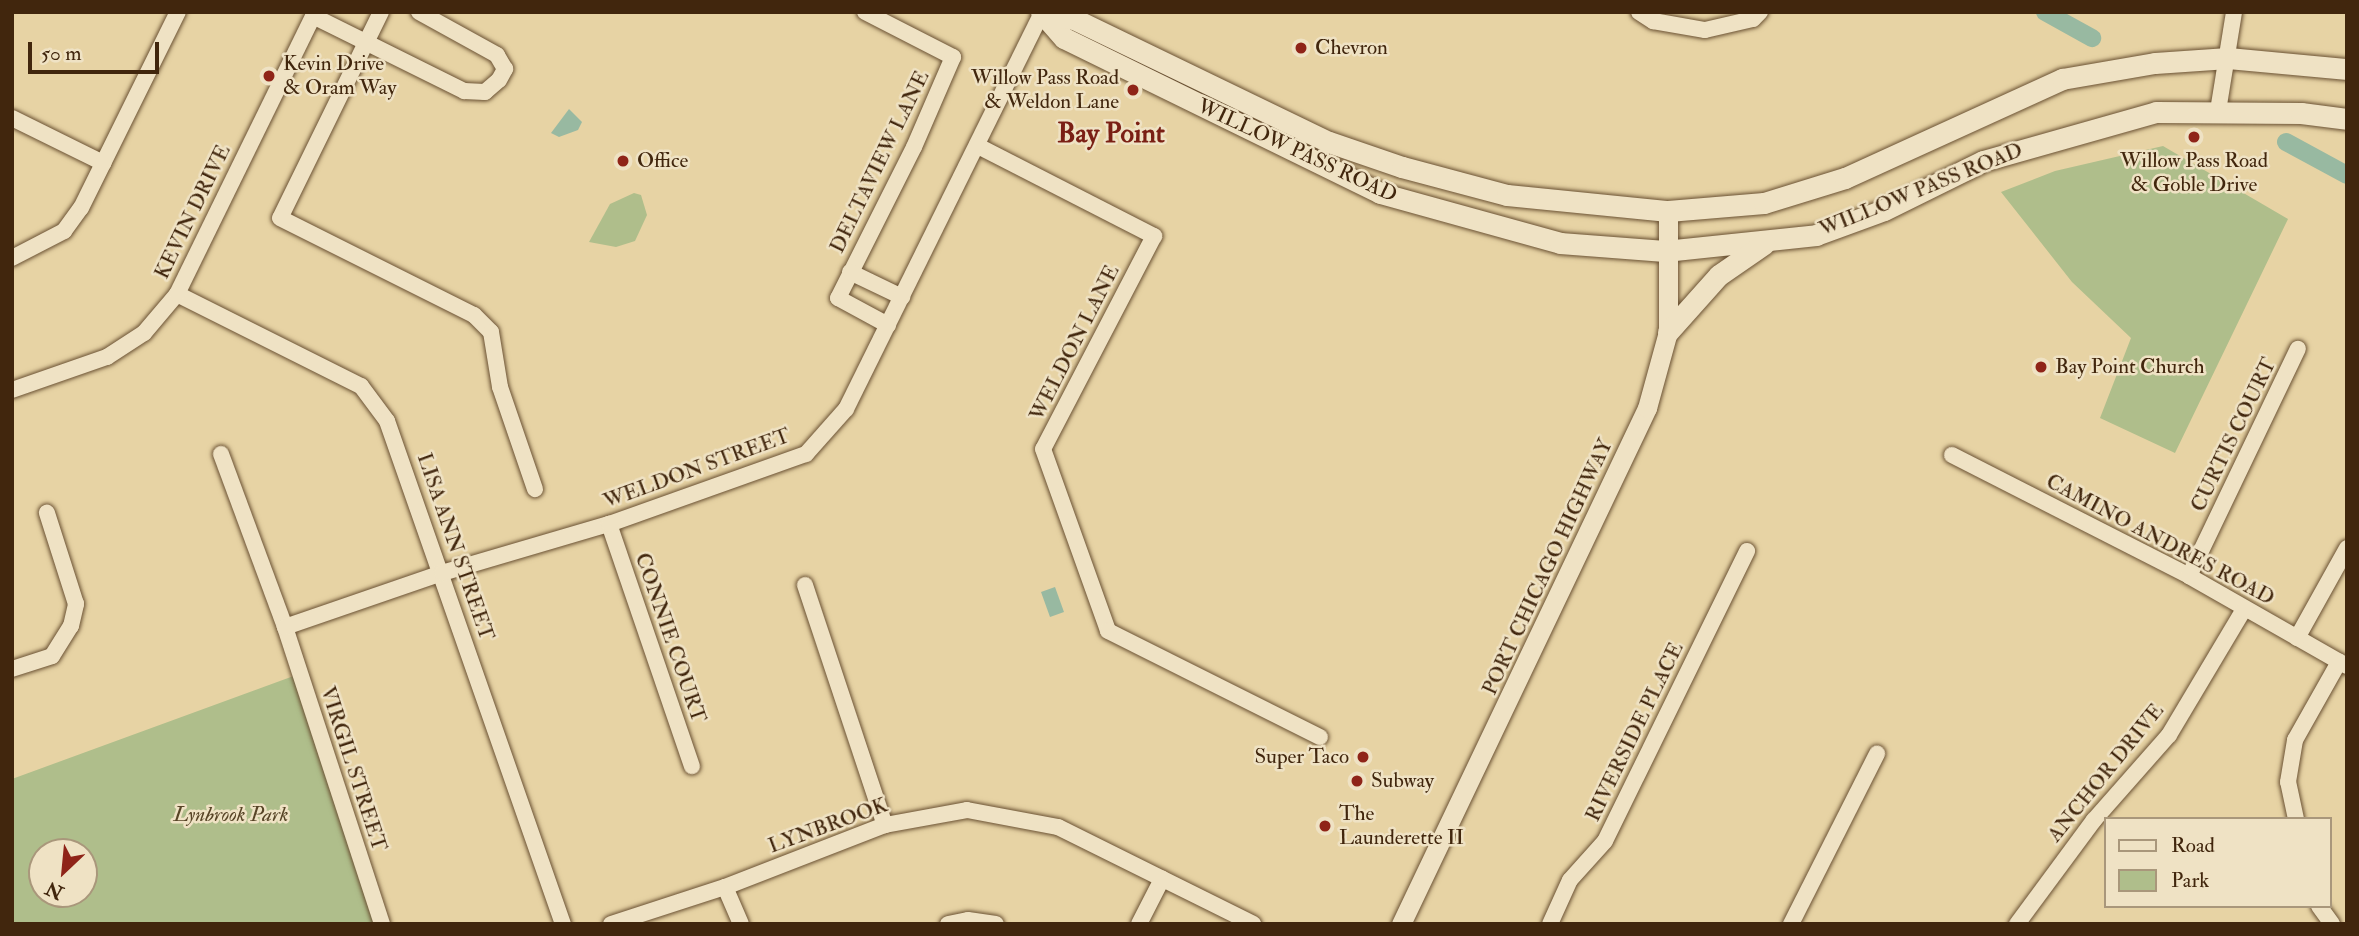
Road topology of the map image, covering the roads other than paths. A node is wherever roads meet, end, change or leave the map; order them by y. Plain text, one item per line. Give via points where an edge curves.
1 (178, 12) edge
2 (419, 12) edge
3 (865, 12) edge
4 (1042, 12) edge
5 (1639, 12) edge
6 (1760, 12) edge
7 (2234, 12) edge
8 (314, 14) edge
9 (375, 22) edge
10 (2228, 58) junction
11 (2347, 69) edge
12 (2218, 111) junction
13 (12, 118) edge
14 (2347, 119) edge
15 (978, 146) junction
16 (103, 163) junction
17 (1668, 211) junction
18 (1768, 242) junction
19 (1665, 251) junction
20 (12, 258) edge
21 (850, 272) junction
22 (177, 294) junction
23 (902, 297) junction
24 (888, 325) junction
25 (1668, 332) junction
26 (2298, 349) dead end
27 (12, 390) edge
28 (221, 454) dead end
29 (1952, 455) dead end
30 (535, 489) dead end
31 (47, 513) dead end
32 (609, 524) junction
33 (2347, 548) edge
34 (1747, 551) dead end
35 (442, 573) junction
36 (2189, 576) junction
37 (805, 585) dead end
38 (2244, 609) junction
39 (285, 627) junction
40 (2297, 638) junction
41 (2343, 664) edge
42 (12, 669) edge
43 (1320, 737) dead end
44 (1877, 754) dead end
45 (692, 766) dead end
46 (2296, 817) edge
47 (885, 825) junction
48 (1162, 878) junction
49 (725, 887) junction
50 (2320, 908) edge
51 (382, 924) edge
52 (564, 924) edge
53 (611, 924) edge
54 (741, 924) edge
55 (948, 924) edge
56 (996, 924) edge
57 (1139, 924) edge
58 (1253, 924) edge
59 (1401, 924) edge
60 (1550, 924) edge
61 (1791, 924) edge
62 (2017, 924) edge
63 (2332, 924) edge

1 - 16 street
2 - 9 street via 497,55 505,69 499,80 485,92 464,91
3 - 21 street, DELTAVIEW LANE via 953,57
4 - 15 street, WELDON STREET
4 - 17 main road, WILLOW PASS ROAD via 1074,19 1329,142 1451,183 1548,201
4 - 19 main road, WILLOW PASS ROAD via 1064,38 1380,193 1518,235
5 - 6 street via 1653,20 1705,30 1753,19
7 - 10 street
8 - 9 street
8 - 22 street, KEVIN DRIVE
9 - 30 street via 280,218 474,315 491,332 500,387
10 - 11 main road, WILLOW PASS ROAD
10 - 12 street
10 - 17 main road, WILLOW PASS ROAD via 2155,63 2062,79 1844,178 1764,203
12 - 14 main road, WILLOW PASS ROAD
12 - 18 main road, WILLOW PASS ROAD via 2156,111 2085,129 1983,162 1884,209 1827,230
13 - 16 street
15 - 23 street, WELDON STREET
15 - 43 street, WELDON LANE via 1154,236 1043,449 1108,631
16 - 20 street via 64,231
17 - 19 street, PORT CHICAGO HIGHWAY
18 - 19 main road, WILLOW PASS ROAD
18 - 25 main road via 1719,275
19 - 25 street, PORT CHICAGO HIGHWAY
21 - 23 street
21 - 24 street, DELTAVIEW LANE via 838,298
22 - 27 street, KEVIN DRIVE via 144,332 107,357
22 - 35 street, LISA ANN STREET via 361,386 387,421
23 - 24 street, WELDON STREET
24 - 32 street, WELDON STREET via 846,409 806,454
25 - 59 street, PORT CHICAGO HIGHWAY via 1647,408 1597,520
26 - 36 street, CURTIS COURT
28 - 39 street, VIRGIL STREET
29 - 36 street, CAMINO ANDRES ROAD
31 - 42 street via 76,604 71,626 52,656
32 - 35 street, WELDON STREET
32 - 45 street, CONNIE COURT
33 - 40 street
34 - 60 street, RIVERSIDE PLACE via 1605,841 1570,880
35 - 39 street, WELDON STREET
35 - 52 street, LISA ANN STREET
36 - 38 street, CAMINO ANDRES ROAD
37 - 47 street
38 - 40 street, CAMINO ANDRES ROAD
38 - 62 street, ANCHOR DRIVE via 2169,735 2094,820
39 - 51 street, VIRGIL STREET
40 - 41 street, CAMINO ANDRES ROAD
41 - 46 street via 2295,740 2288,782
44 - 61 street
47 - 48 street, LYNBROOK via 967,810 1058,827
47 - 49 street, LYNBROOK
48 - 57 street
48 - 58 street, LYNBROOK
49 - 53 street, LYNBROOK
49 - 54 street
50 - 63 street
55 - 56 street via 968,920

